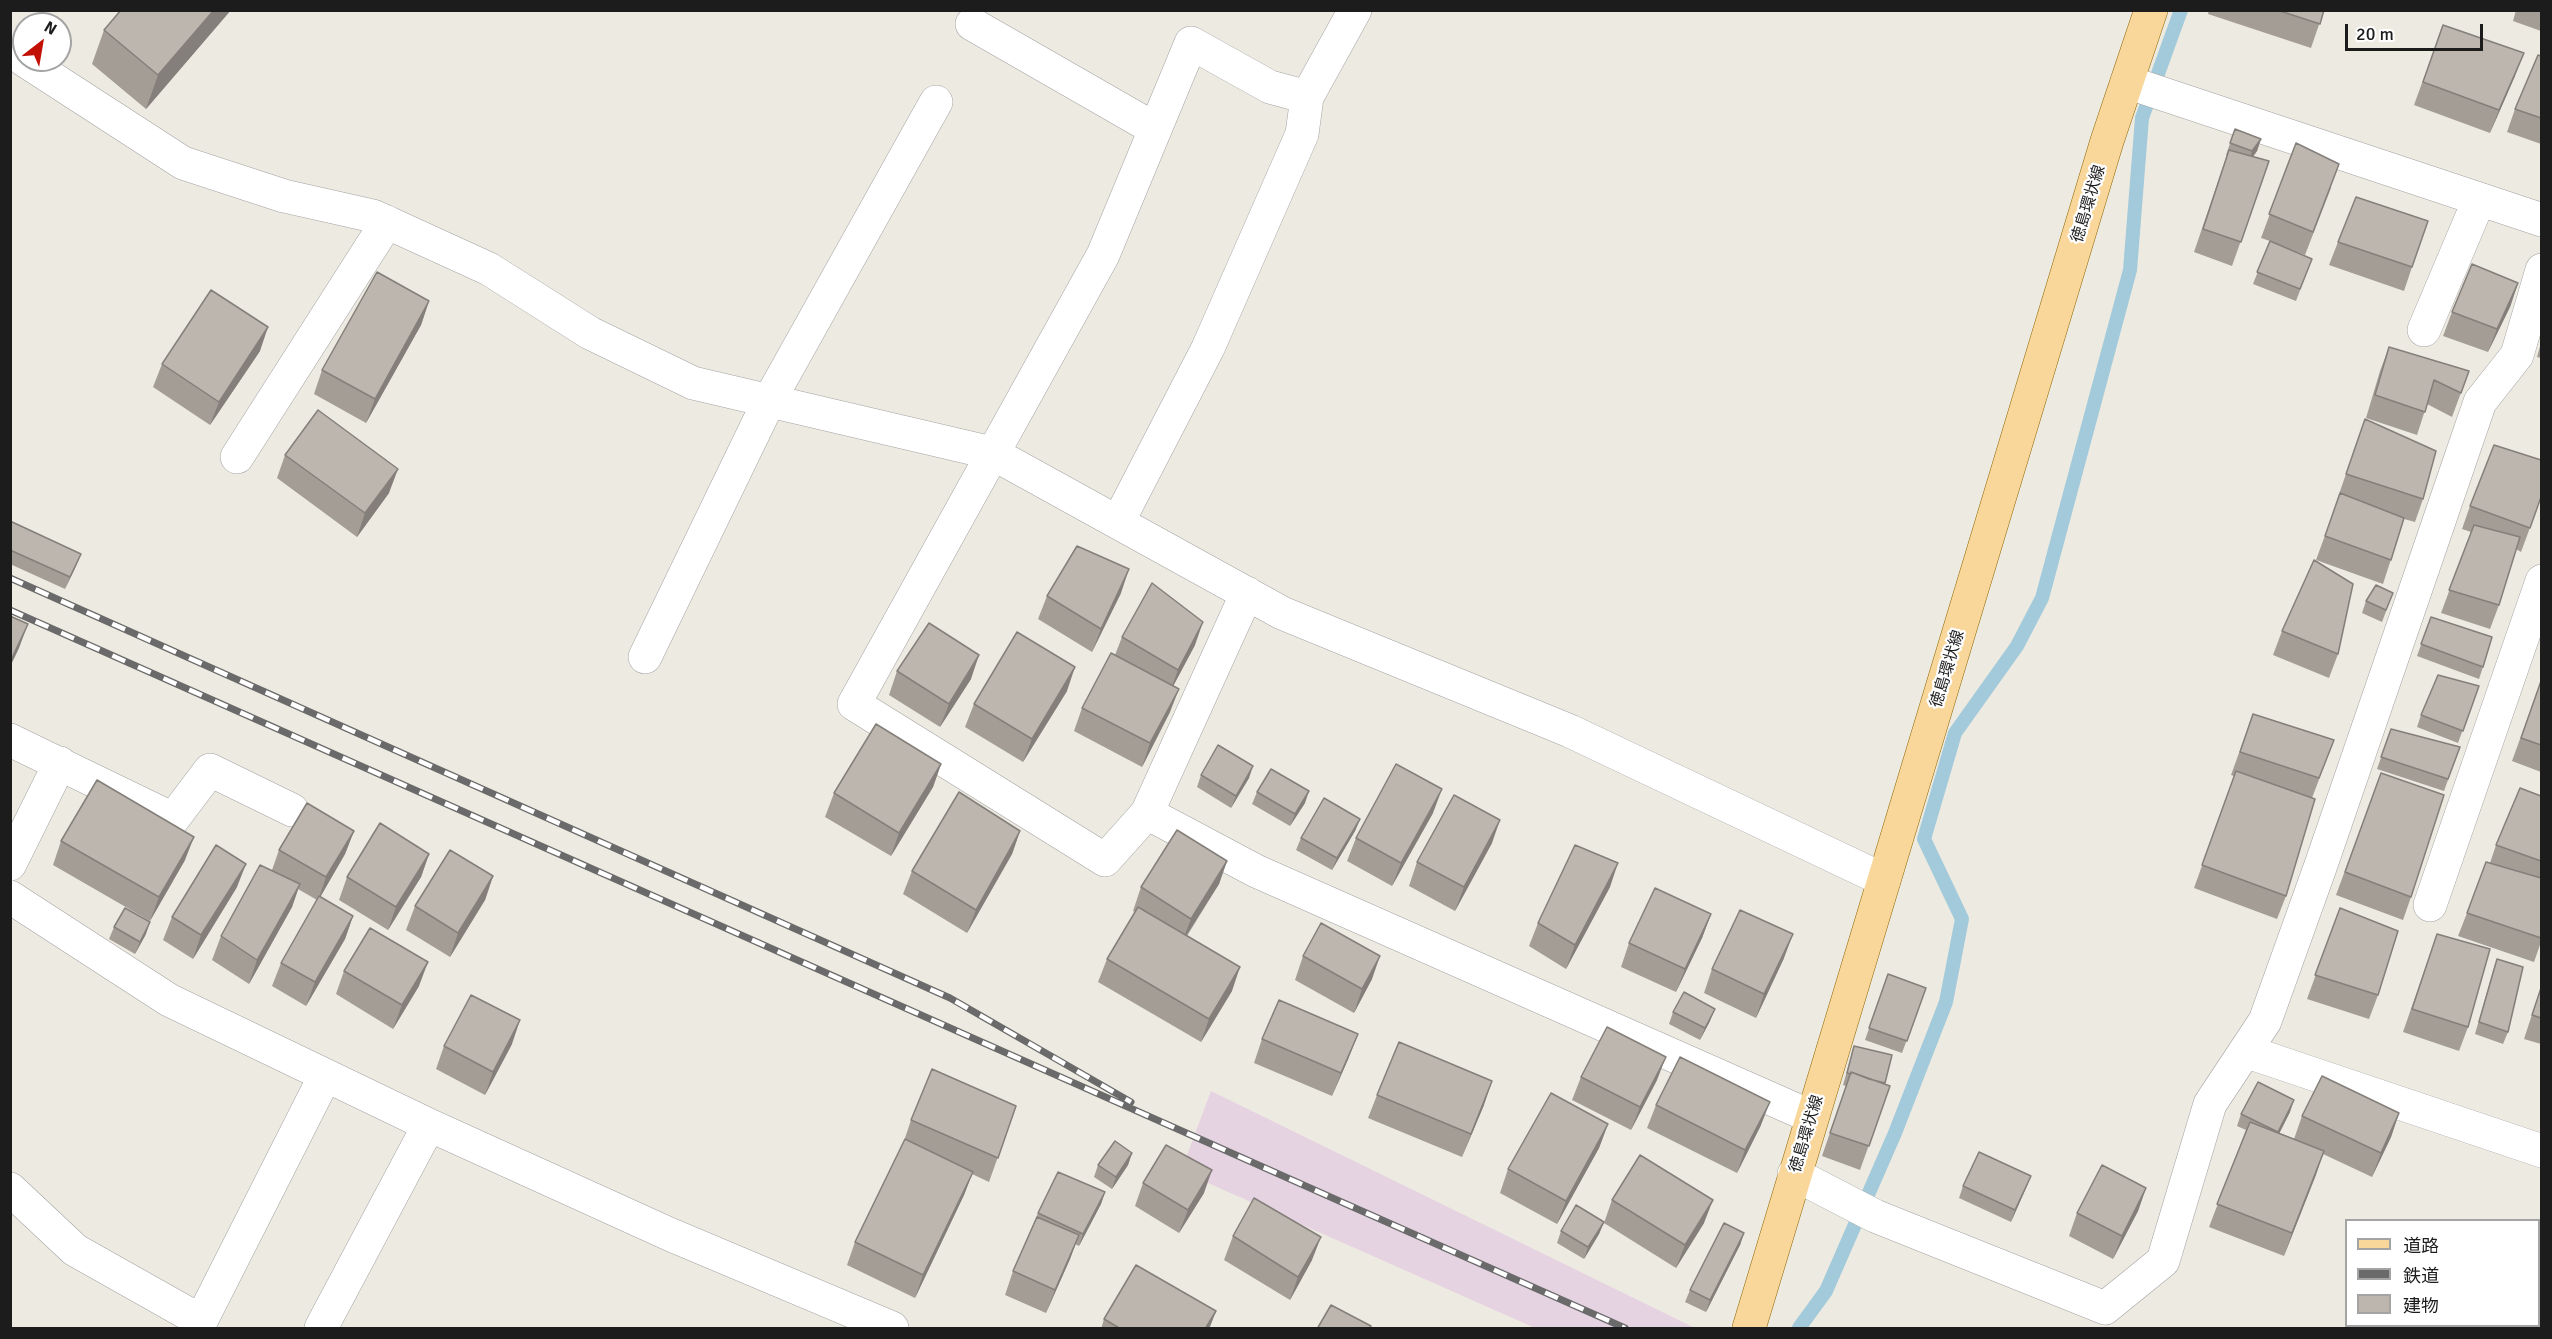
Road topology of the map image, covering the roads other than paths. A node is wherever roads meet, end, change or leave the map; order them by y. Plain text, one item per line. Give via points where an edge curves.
1 (1355, 10) edge
2 (2151, 10) edge
3 (972, 24) dead end
4 (43, 72) edge
5 (2144, 88) junction
6 (1307, 97) junction
7 (936, 102) dead end
8 (1155, 129) junction
9 (2479, 200) junction
10 (2541, 220) edge
11 (387, 222) junction
12 (2541, 270) edge
13 (2424, 330) dead end
14 (770, 401) junction
15 (992, 453) junction
16 (237, 457) dead end
17 (1118, 522) junction
18 (2541, 581) edge
19 (1247, 593) junction
20 (645, 657) dead end
21 (10, 740) edge
22 (60, 763) junction
23 (292, 810) dead end
24 (1147, 813) junction
25 (10, 864) edge
26 (1884, 880) junction
27 (10, 897) edge
28 (2430, 905) dead end
29 (2245, 1052) junction
30 (325, 1076) junction
31 (1812, 1117) junction
32 (429, 1125) junction
33 (2541, 1151) edge
34 (1794, 1174) junction
35 (10, 1189) edge
36 (838, 1317) edge
37 (321, 1329) edge
38 (892, 1329) edge
39 (1749, 1329) edge

1 - 6 street
2 - 5 main road, 徳島環状線
3 - 8 street
4 - 11 street via 183,163 284,196
5 - 9 street
5 - 26 main road, 徳島環状線 via 2107,141
6 - 8 street via 1270,87 1191,43
6 - 17 street via 1302,134 1208,348
7 - 14 street
8 - 15 street via 1103,255
9 - 10 street
9 - 13 street
11 - 14 street via 489,269 590,333 693,383
11 - 16 street
12 - 29 street via 2517,355 2480,402 2315,883 2265,1021
14 - 15 street
14 - 20 street
15 - 17 street
15 - 24 street via 854,704 1105,860
17 - 19 street
18 - 28 street
19 - 24 street
19 - 26 street via 1282,613 1570,731
21 - 22 street
22 - 23 street via 173,819 210,770
22 - 25 street
24 - 31 street via 1256,871
26 - 31 main road, 徳島環状線
27 - 30 street via 169,1000
29 - 33 street
29 - 34 street via 2210,1104 2163,1261 2105,1308 1863,1210
30 - 32 street
30 - 35 street via 201,1321 75,1250
31 - 34 main road, 徳島環状線
32 - 36 street via 669,1234
32 - 37 street
34 - 39 main road, 徳島環状線
36 - 38 street

